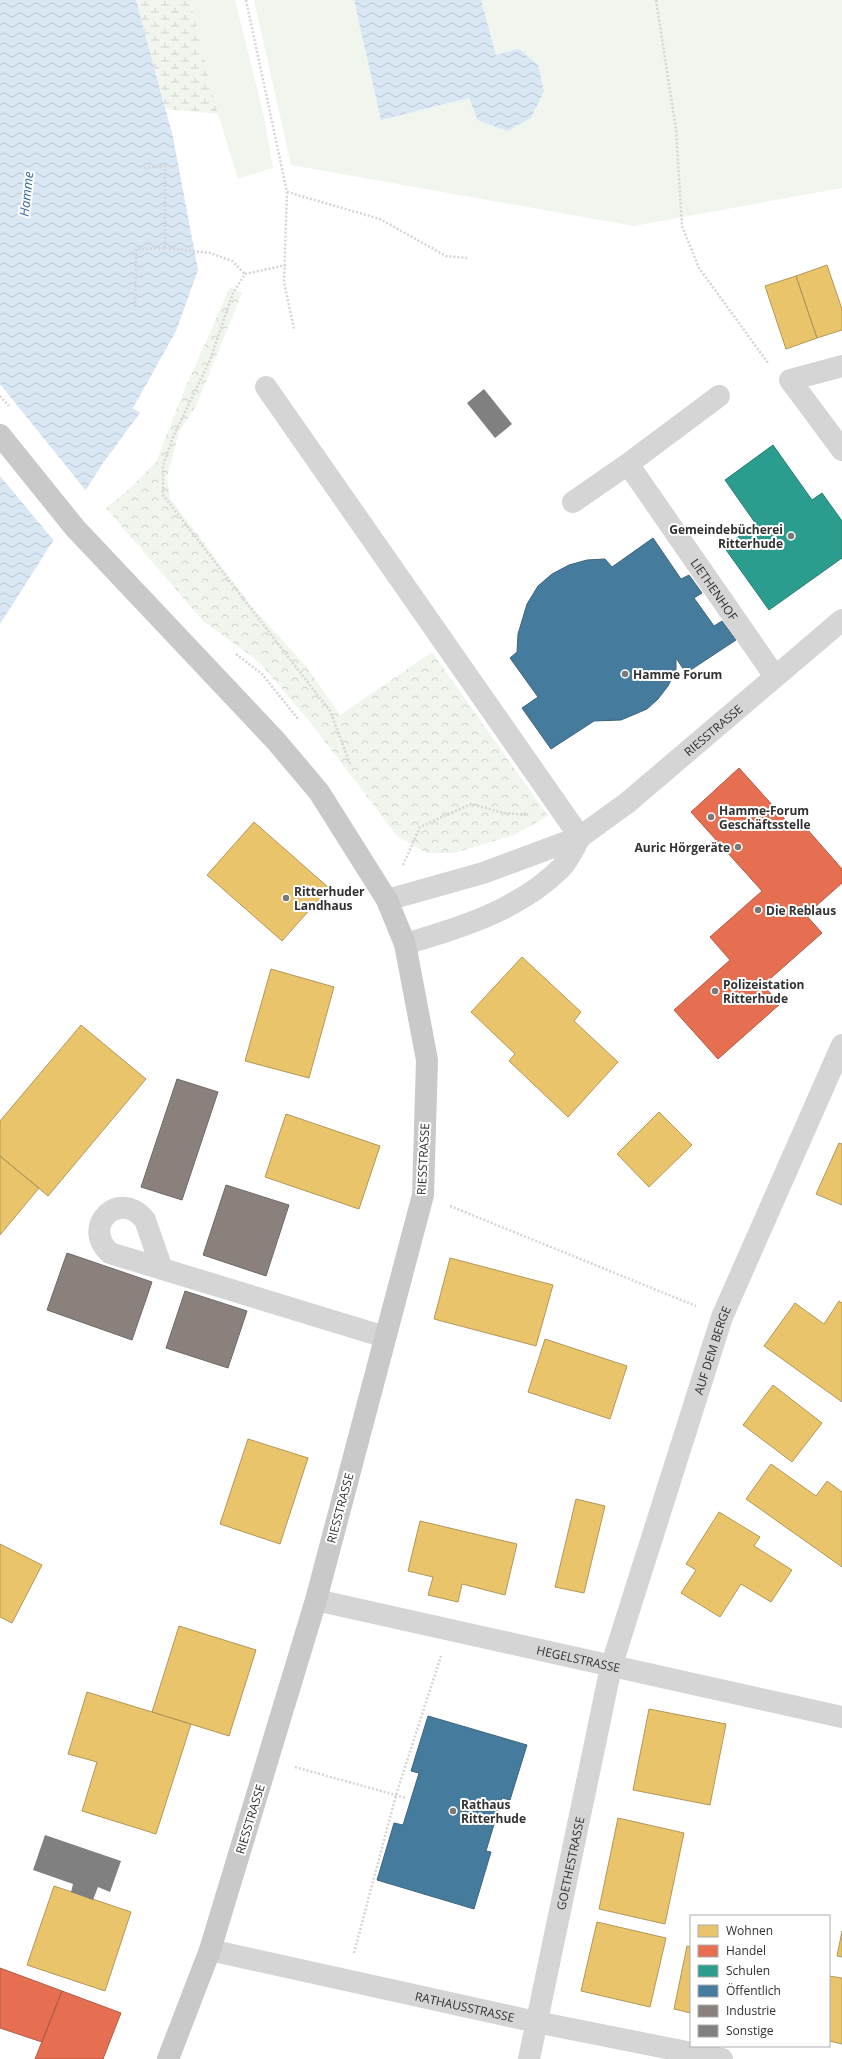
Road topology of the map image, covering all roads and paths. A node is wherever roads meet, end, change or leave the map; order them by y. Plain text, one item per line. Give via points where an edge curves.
1 (246, 0) edge
2 (656, 0) edge
3 (144, 168) dead end
4 (287, 192) junction
5 (165, 248) junction
6 (467, 258) dead end
7 (286, 265) junction
8 (245, 274) junction
9 (136, 307) dead end
10 (294, 329) dead end
11 (842, 366) edge
12 (790, 380) junction
13 (266, 387) dead end
14 (719, 396) dead end
15 (0, 435) edge
16 (842, 450) edge
17 (628, 464) junction
18 (573, 502) dead end
19 (842, 620) edge
20 (774, 675) junction
21 (351, 766) dead end
22 (535, 816) dead end
23 (580, 837) junction
24 (387, 900) junction
25 (405, 944) junction
26 (842, 1045) edge
27 (423, 1195) junction
28 (162, 1269) dead end
29 (722, 1317) junction
30 (385, 1337) junction
31 (316, 1600) junction
32 (449, 1630) junction
33 (611, 1666) junction
34 (842, 1717) edge
35 (268, 1759) junction
36 (396, 1795) junction
37 (406, 1798) dead end
38 (210, 1950) junction
39 (347, 1980) junction
40 (536, 2022) junction
41 (168, 2059) edge
42 (529, 2059) edge
43 (722, 2059) edge

1 - 4 path
2 - 12 path via 676,129 682,226 699,268 771,367
3 - 5 path via 165,166
4 - 6 path via 380,219 446,256
4 - 7 path
5 - 8 path via 210,253 232,261
5 - 9 path via 136,249
7 - 8 path
7 - 10 path via 284,282
8 - 21 path via 233,293 210,360 173,437 163,465 163,495 330,711
11 - 12 street
12 - 16 street
13 - 23 street
14 - 17 street
15 - 24 main road via 75,528 276,741 319,792
17 - 18 street
17 - 20 street, LIETHENHOF
19 - 20 street, RIESSTRASSE
20 - 23 street, RIESSTRASSE via 627,803
22 - 24 path via 504,813 471,804 420,827
23 - 24 street, RIESSTRASSE via 483,873
23 - 25 street, RIESSTRASSE via 562,868 519,901 458,929
24 - 25 main road, RIESSTRASSE
25 - 27 main road, RIESSTRASSE via 427,1060
26 - 29 street, AUF DEM BERGE
27 - 29 path
27 - 30 main road, RIESSTRASSE
28 - 30 street
29 - 33 street, AUF DEM BERGE
30 - 31 main road, RIESSTRASSE
31 - 32 street, HEGELSTRASSE
31 - 35 main road, RIESSTRASSE
32 - 33 street, HEGELSTRASSE
32 - 36 path
33 - 34 street, HEGELSTRASSE
33 - 40 street, GOETHESTRASSE
35 - 36 path
35 - 38 main road, RIESSTRASSE
36 - 37 path
36 - 39 path
38 - 39 street, RATHAUSSTRASSE
38 - 41 main road, RIESSTRASSE
39 - 40 street, RATHAUSSTRASSE
40 - 42 street, GOETHESTRASSE
40 - 43 street, RATHAUSSTRASSE

